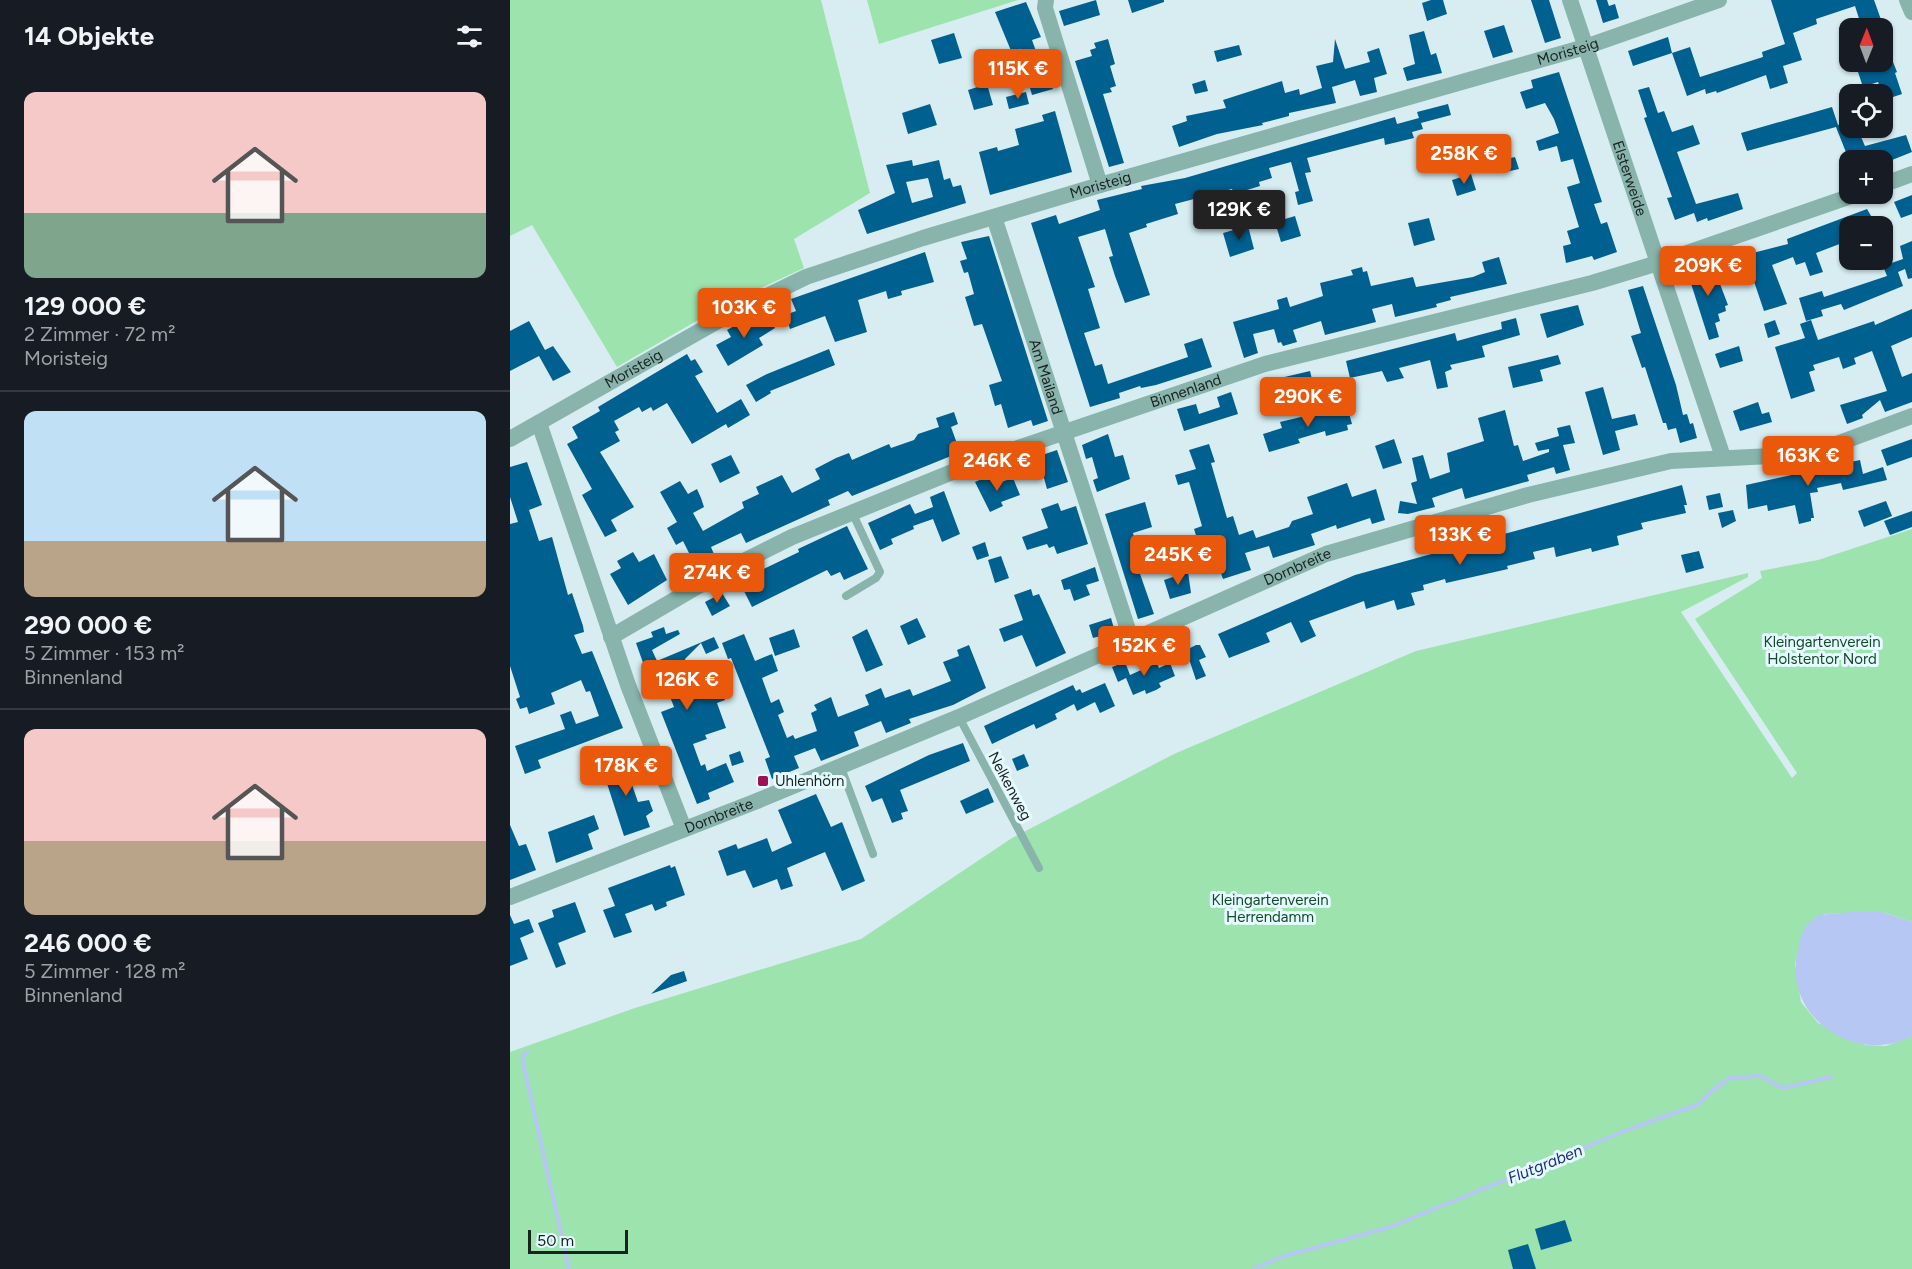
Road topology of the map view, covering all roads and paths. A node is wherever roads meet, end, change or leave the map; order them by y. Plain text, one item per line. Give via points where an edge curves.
1 (1570, 0) edge
2 (1719, 0) edge
3 (1907, 0) edge
4 (1045, 1) edge
5 (1912, 12) edge
6 (1585, 47) junction
7 (1912, 174) edge
8 (1893, 181) edge
9 (1100, 185) junction
10 (1839, 200) edge
11 (994, 217) junction
12 (1658, 263) junction
13 (1912, 416) edge
14 (539, 423) junction
15 (1065, 431) junction
16 (510, 439) edge
17 (1724, 457) junction
18 (852, 512) junction
19 (846, 596) dead end
20 (611, 637) junction
21 (1131, 639) junction
22 (959, 717) junction
23 (840, 765) junction
24 (684, 829) junction
25 (873, 854) dead end
26 (1039, 868) dead end
27 (510, 897) edge

1 - 6 street, Elsterweide
2 - 6 street, Moristeig
3 - 5 street
4 - 9 street
6 - 9 street, Moristeig
6 - 12 street, Elsterweide
7 - 8 street
9 - 11 street, Moristeig
10 - 12 street, Binnenland
11 - 14 street, Moristeig via 806,277 730,314
11 - 15 street, Am Mailand
12 - 15 street, Binnenland via 1265,364
12 - 17 street, Elsterweide
13 - 17 street, Dornbreite via 1823,449
14 - 16 street, Moristeig
14 - 20 street
15 - 18 street, Binnenland
15 - 21 street, Am Mailand
17 - 21 street, Dornbreite via 1671,461 1528,495 1326,554
18 - 19 lane via 880,572
18 - 20 street, Binnenland via 722,572
20 - 24 street
21 - 22 street, Dornbreite
22 - 23 street, Dornbreite
22 - 26 lane, Nelkenweg
23 - 24 street, Dornbreite
23 - 25 lane
24 - 27 street, Dornbreite

